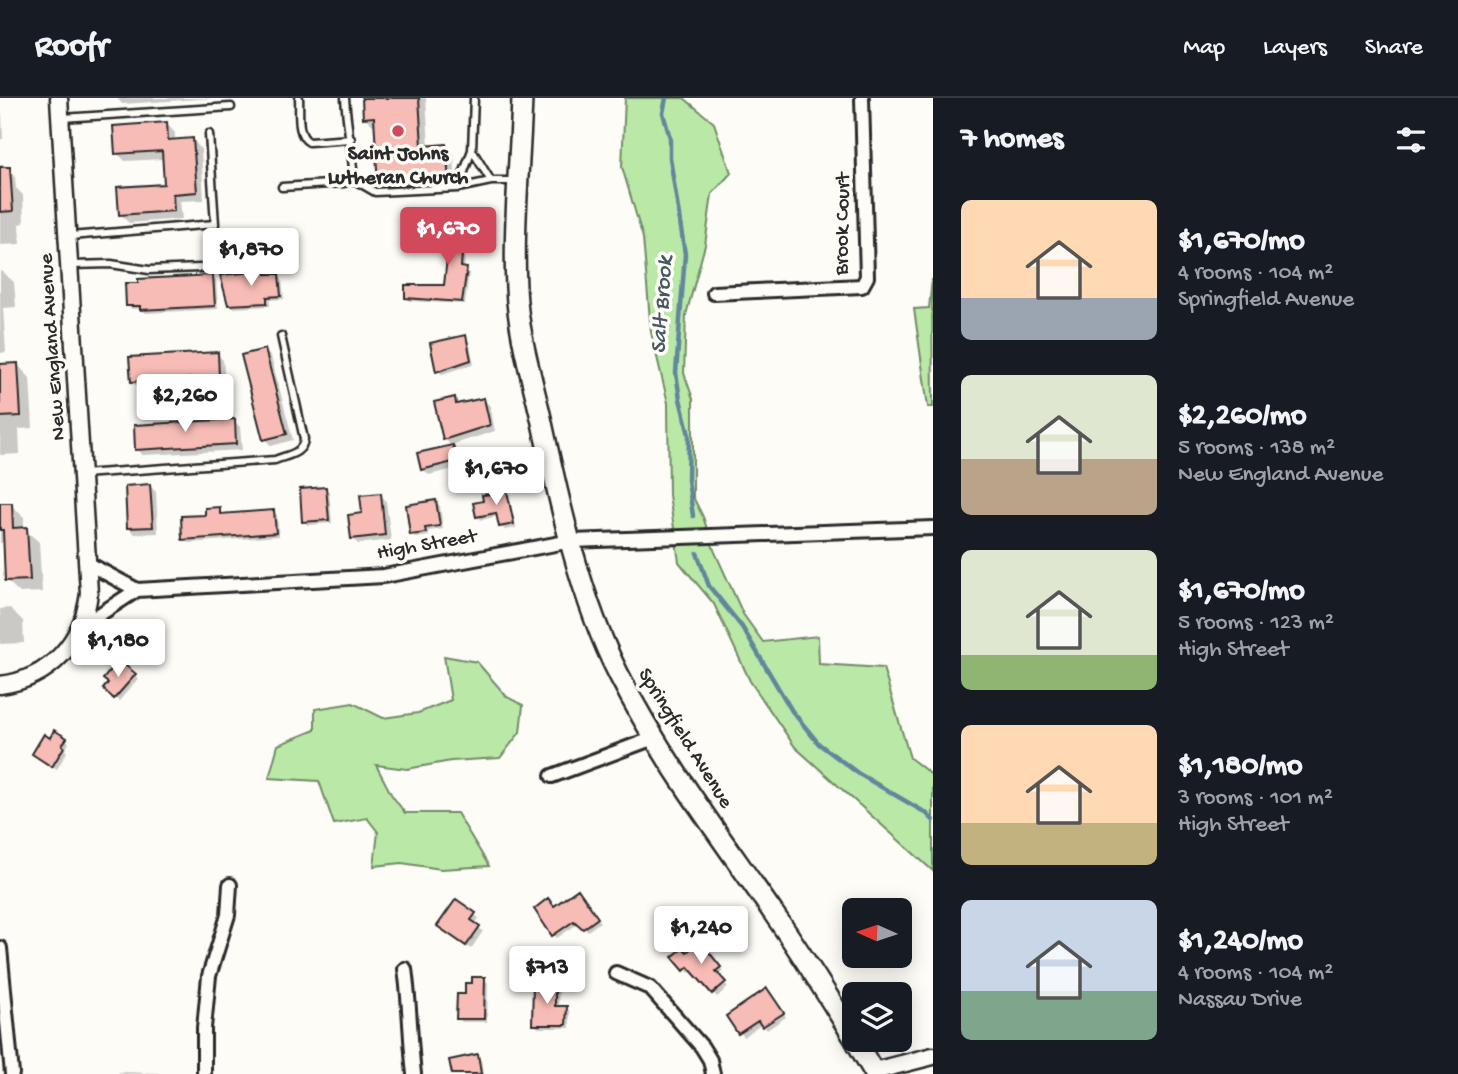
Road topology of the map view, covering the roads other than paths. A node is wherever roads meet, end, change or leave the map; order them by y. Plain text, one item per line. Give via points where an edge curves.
1 (59, 98) edge
2 (299, 98) edge
3 (345, 98) edge
4 (474, 98) edge
5 (522, 98) edge
6 (862, 98) edge
7 (231, 107) dead end
8 (60, 118) junction
9 (209, 134) dead end
10 (351, 139) junction
11 (472, 150) junction
12 (354, 180) junction
13 (491, 181) junction
14 (519, 181) junction
15 (282, 187) dead end
16 (458, 188) junction
17 (68, 236) junction
18 (70, 265) junction
19 (251, 266) dead end
20 (714, 293) dead end
21 (281, 337) dead end
22 (83, 474) junction
23 (933, 528) edge
24 (571, 541) junction
25 (89, 564) junction
26 (137, 590) junction
27 (89, 593) joint
28 (82, 626) junction
29 (0, 685) edge
30 (653, 738) junction
31 (552, 776) dead end
32 (230, 885) dead end
33 (0, 948) edge
34 (405, 969) dead end
35 (616, 973) dead end
36 (842, 1019) edge
37 (862, 1052) edge
38 (933, 1056) edge
39 (874, 1072) edge
40 (12, 1074) edge
41 (204, 1074) edge
42 (414, 1074) edge
43 (713, 1074) edge

1 - 8 street, New England Avenue
2 - 10 lane via 304,139
3 - 10 lane
4 - 11 lane
5 - 14 main road, Springfield Avenue
6 - 20 street, Brook Court via 867,277 862,286
7 - 8 lane
8 - 17 street, New England Avenue
9 - 17 lane via 215,224
10 - 12 lane
11 - 13 lane
11 - 16 lane
12 - 15 lane
12 - 16 lane via 375,192
13 - 14 lane
13 - 16 lane
14 - 24 main road, Springfield Avenue via 516,290 521,331
17 - 18 street, New England Avenue
18 - 19 lane via 111,264 149,270
18 - 22 street, New England Avenue
21 - 22 lane via 304,439 300,451 275,460
22 - 25 street, New England Avenue
23 - 24 street, High Street
24 - 26 street, High Street via 384,576
24 - 30 main road, Springfield Avenue via 617,673
25 - 26 street
25 - 27 street, New England Avenue
26 - 28 street, High Street
27 - 28 street, High Street
28 - 29 street, High Street via 46,669
30 - 31 street
30 - 36 main road, Springfield Avenue
32 - 41 street via 228,915 209,976
33 - 40 street
34 - 42 street
35 - 43 street via 650,988 702,1047
37 - 39 main road, Springfield Avenue
38 - 39 street

